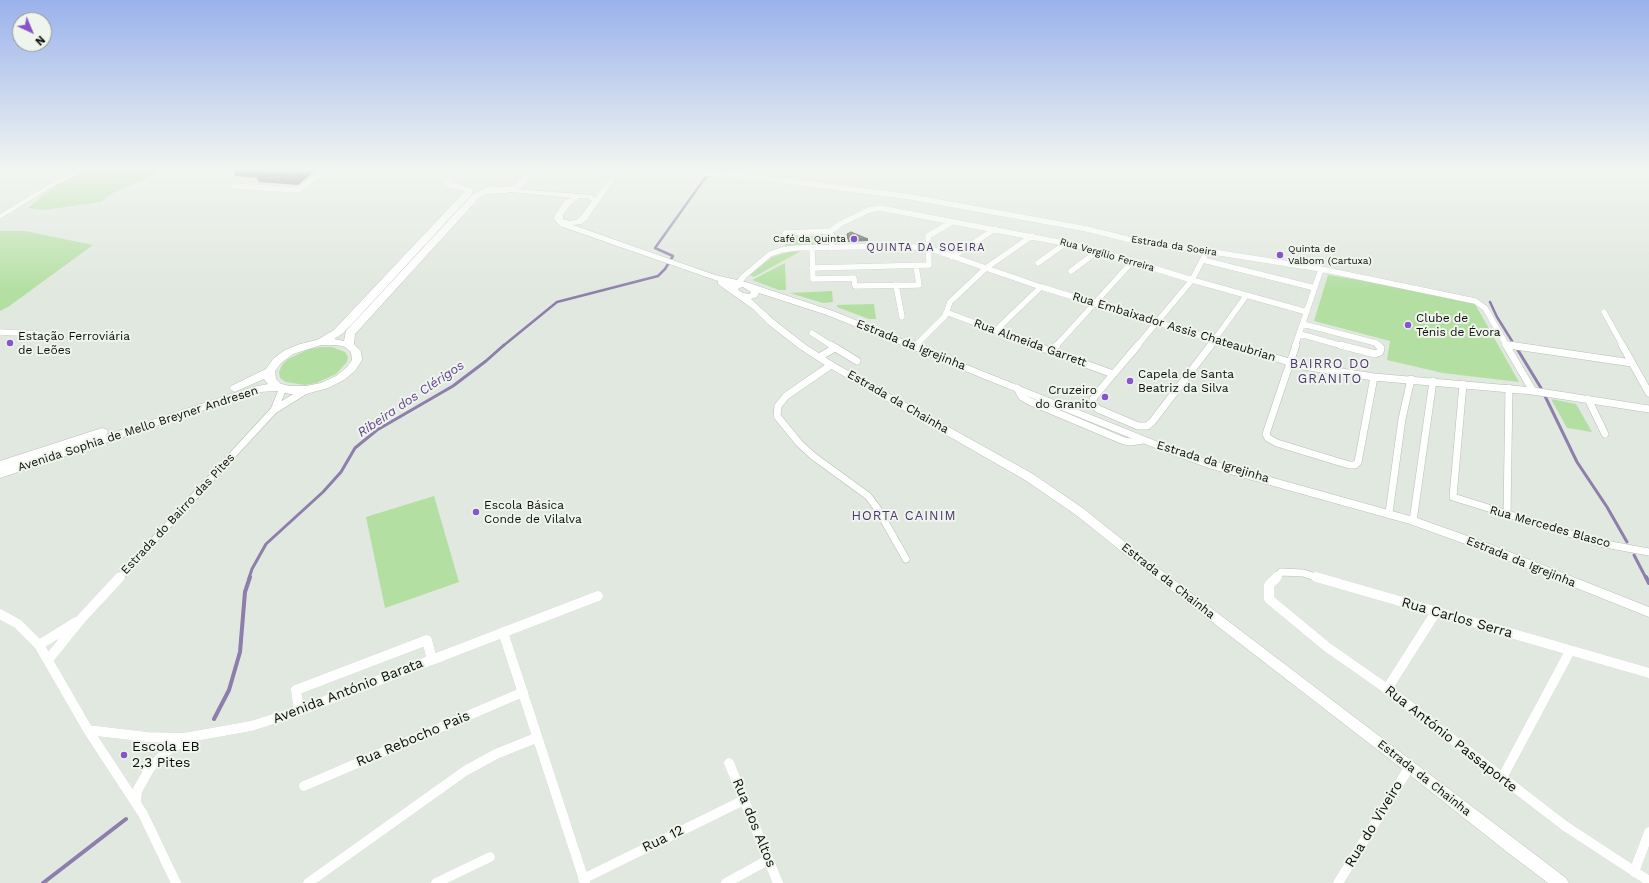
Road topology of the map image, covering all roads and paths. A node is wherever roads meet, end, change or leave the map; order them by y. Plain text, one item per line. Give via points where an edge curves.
1 (11, 210) edge
2 (452, 210) edge
3 (463, 210) edge
4 (562, 210) edge
5 (590, 210) edge
6 (869, 210) edge
7 (886, 210) edge
8 (984, 210) edge
9 (0, 217) edge
10 (584, 218) junction
11 (558, 219) junction
12 (952, 222) junction
13 (995, 229) junction
14 (583, 230) junction
15 (831, 231) junction
16 (785, 233) dead end
17 (1032, 236) junction
18 (1066, 243) junction
19 (812, 248) junction
20 (832, 248) junction
21 (928, 248) junction
22 (1098, 251) junction
23 (1207, 251) junction
24 (952, 257) junction
25 (1202, 260) junction
26 (1132, 262) junction
27 (1038, 263) dead end
28 (916, 266) junction
29 (812, 268) junction
30 (986, 268) junction
31 (1321, 269) junction
32 (1071, 272) dead end
33 (1192, 280) junction
34 (896, 285) junction
35 (1042, 287) junction
36 (1315, 288) junction
37 (744, 290) junction
38 (1246, 296) junction
39 (1094, 303) junction
40 (756, 307) junction
41 (946, 312) junction
42 (1307, 312) junction
43 (1604, 312) dead end
44 (902, 317) dead end
45 (1158, 322) junction
46 (1303, 324) junction
47 (996, 330) junction
48 (0, 332) edge
49 (38, 334) dead end
50 (812, 334) dead end
51 (1300, 334) junction
52 (1215, 339) junction
53 (321, 342) junction
54 (1505, 344) junction
55 (349, 345) junction
56 (915, 346) junction
57 (834, 348) junction
58 (1051, 351) junction
59 (819, 357) junction
60 (857, 361) dead end
61 (1290, 363) junction
62 (1632, 363) junction
63 (831, 365) junction
64 (270, 371) junction
65 (1113, 374) junction
66 (1374, 377) junction
67 (1411, 379) junction
68 (1433, 382) junction
69 (1463, 384) junction
70 (280, 388) junction
71 (1509, 388) junction
72 (306, 390) junction
73 (1533, 391) junction
74 (1649, 393) edge
75 (1588, 399) junction
76 (1649, 409) edge
77 (274, 410) junction
78 (1605, 434) dead end
79 (0, 465) edge
80 (0, 474) edge
81 (1389, 513) junction
82 (1507, 515) junction
83 (1413, 521) junction
84 (1649, 552) edge
85 (906, 559) dead end
86 (1269, 585) joint
87 (598, 596) dead end
88 (1436, 612) junction
89 (1649, 612) edge
90 (0, 614) edge
91 (81, 619) junction
92 (503, 632) junction
93 (39, 645) junction
94 (1570, 651) junction
95 (48, 660) junction
96 (432, 660) junction
97 (1649, 673) edge
98 (1387, 689) junction
99 (523, 692) junction
100 (298, 711) junction
101 (88, 730) junction
102 (196, 736) junction
103 (536, 738) junction
104 (729, 763) dead end
105 (1410, 766) junction
106 (1502, 778) junction
107 (304, 786) dead end
108 (744, 800) junction
109 (136, 804) junction
110 (1649, 832) edge
111 (490, 857) dead end
112 (768, 860) junction
113 (1634, 872) junction
114 (584, 881) edge
115 (1649, 881) edge
116 (176, 883) edge
117 (308, 883) edge
118 (436, 883) edge
119 (726, 883) edge
120 (778, 883) edge
121 (1338, 883) edge
122 (1561, 883) edge

1 - 9 street
2 - 53 main road via 343,327
3 - 55 main road via 350,333
4 - 11 street
5 - 10 street
6 - 15 street, Rua Vergílio Ferreira
7 - 12 street, Rua Vergílio Ferreira
8 - 23 street, Estrada da Soeira via 1087,229 1143,243
10 - 11 street via 570,223
10 - 14 street via 579,225
11 - 14 street, Estrada da Chainha via 563,224
12 - 13 street, Rua Vergílio Ferreira
12 - 21 street via 928,236
13 - 17 street, Rua Vergílio Ferreira
13 - 24 street
14 - 37 street, Estrada da Chainha
15 - 16 street
15 - 20 street
17 - 18 street, Rua Vergílio Ferreira
17 - 30 street
18 - 22 street, Rua Vergílio Ferreira
18 - 27 street
19 - 20 street, Rua Embaixador Assis Chateaubrian
19 - 29 street
19 - 37 street, Rua Embaixador Assis Chateaubrian via 782,250 770,254
20 - 21 street, Rua Embaixador Assis Chateaubrian
21 - 24 street, Rua Embaixador Assis Chateaubrian
21 - 28 street via 929,266
22 - 26 street, Rua Vergílio Ferreira
22 - 32 street
23 - 25 street
23 - 31 street, Estrada da Soeira
24 - 30 street, Rua Embaixador Assis Chateaubrian
25 - 33 street
25 - 36 street
26 - 33 street, Rua Vergílio Ferreira
26 - 39 street
28 - 29 street
28 - 34 street via 919,285
29 - 34 street via 813,279 854,278 854,286
30 - 35 street, Rua Embaixador Assis Chateaubrian
30 - 41 street via 950,302
31 - 36 street
31 - 54 street, Estrada da Soeira via 1475,302 1485,308
33 - 38 street, Rua Vergílio Ferreira
33 - 45 street
34 - 44 street
35 - 39 street, Rua Embaixador Assis Chateaubrian
35 - 47 street
36 - 42 street
37 - 40 street
37 - 40 street, Estrada da Chainha
37 - 56 street, Estrada da Igrejinha via 782,298 830,313
38 - 42 street, Rua Vergílio Ferreira
38 - 52 street
39 - 45 street, Rua Embaixador Assis Chateaubrian
39 - 58 street
40 - 59 street, Estrada da Chainha via 787,336
41 - 47 street, Rua Almeida Garrett
41 - 56 street via 941,322
42 - 46 street
43 - 62 street
45 - 52 street, Rua Embaixador Assis Chateaubrian
45 - 65 street
46 - 51 street
46 - 51 street via 1376,343 1381,348 1380,352 1375,354
47 - 58 street, Rua Almeida Garrett
48 - 49 street
50 - 57 street
51 - 61 street
52 - 61 street, Rua Embaixador Assis Chateaubrian
52 - 65 street via 1147,426 1138,426 1098,409 1092,403
53 - 55 main road
53 - 64 main road, Avenida Sophia de Mello Breyner Andresen via 289,352 277,361
54 - 62 street
54 - 73 street, Estrada da Soeira
55 - 72 main road, Avenida Sophia de Mello Breyner Andresen via 356,351 357,360 351,369 324,386
56 - 81 street, Estrada da Igrejinha via 1142,440 1213,465
57 - 59 street
57 - 60 street
58 - 65 street, Rua Almeida Garrett
59 - 63 street, Estrada da Chainha
61 - 66 street, Rua Embaixador Assis Chateaubrian
61 - 66 street via 1266,434 1268,438 1349,465 1358,462
62 - 74 street
63 - 85 street via 786,396 778,406 777,416 813,456 868,496
63 - 105 street, Estrada da Chainha via 1029,477 1080,512
64 - 70 main road via 270,380
64 - 79 main road, Avenida Sophia de Mello Breyner Andresen via 230,390
66 - 67 street, Rua Embaixador Assis Chateaubrian
67 - 68 street, Rua Embaixador Assis Chateaubrian
67 - 81 street via 1402,419
68 - 69 street, Rua Embaixador Assis Chateaubrian
68 - 83 street
69 - 71 street, Rua Embaixador Assis Chateaubrian
69 - 82 street, Rua Mercedes Blasco via 1452,498
70 - 72 main road, Avenida Sophia de Mello Breyner Andresen
70 - 77 street, Estrada do Bairro das Pites
70 - 80 main road, Avenida Sophia de Mello Breyner Andresen via 257,389
71 - 73 street, Rua Embaixador Assis Chateaubrian
71 - 82 street
72 - 77 street, Estrada do Bairro das Pites
73 - 75 street, Rua Embaixador Assis Chateaubrian
75 - 76 street, Rua Embaixador Assis Chateaubrian
75 - 78 street
77 - 91 street, Estrada do Bairro das Pites
81 - 83 street, Estrada da Igrejinha
82 - 84 street, Rua Mercedes Blasco via 1600,542
83 - 89 street, Estrada da Igrejinha
86 - 88 street, Rua Carlos Serra via 1281,572 1303,573
86 - 98 street, Rua António Passaporte via 1269,599 1327,647
87 - 92 street, Avenida António Barata
88 - 94 street, Rua Carlos Serra
88 - 98 street
90 - 93 street via 18,624
91 - 93 street, Estrada do Bairro das Pites
91 - 95 street, Estrada do Bairro das Pites
92 - 96 street, Avenida António Barata
92 - 99 street
93 - 95 street
94 - 97 street, Rua Carlos Serra
94 - 106 street
95 - 101 street
96 - 100 street, Avenida António Barata
96 - 100 street via 427,640 296,690
98 - 106 street, Rua António Passaporte
99 - 103 street
99 - 107 street, Rua Rebocho Pais
100 - 102 street, Avenida António Barata via 240,729
101 - 102 street, Avenida António Barata via 147,737
101 - 109 street
102 - 109 street via 178,744 156,761 140,786
103 - 114 street
103 - 117 street via 496,754 465,771
104 - 108 street, Rua dos Altos
105 - 121 street, Rua do Viveiro
105 - 122 street, Estrada da Chainha
106 - 113 street, Rua António Passaporte via 1565,826
108 - 112 street, Rua dos Altos
108 - 114 street, Rua 12
109 - 116 street
110 - 113 street
111 - 118 street
112 - 119 street
112 - 120 street, Rua dos Altos
113 - 115 street, Rua António Passaporte

